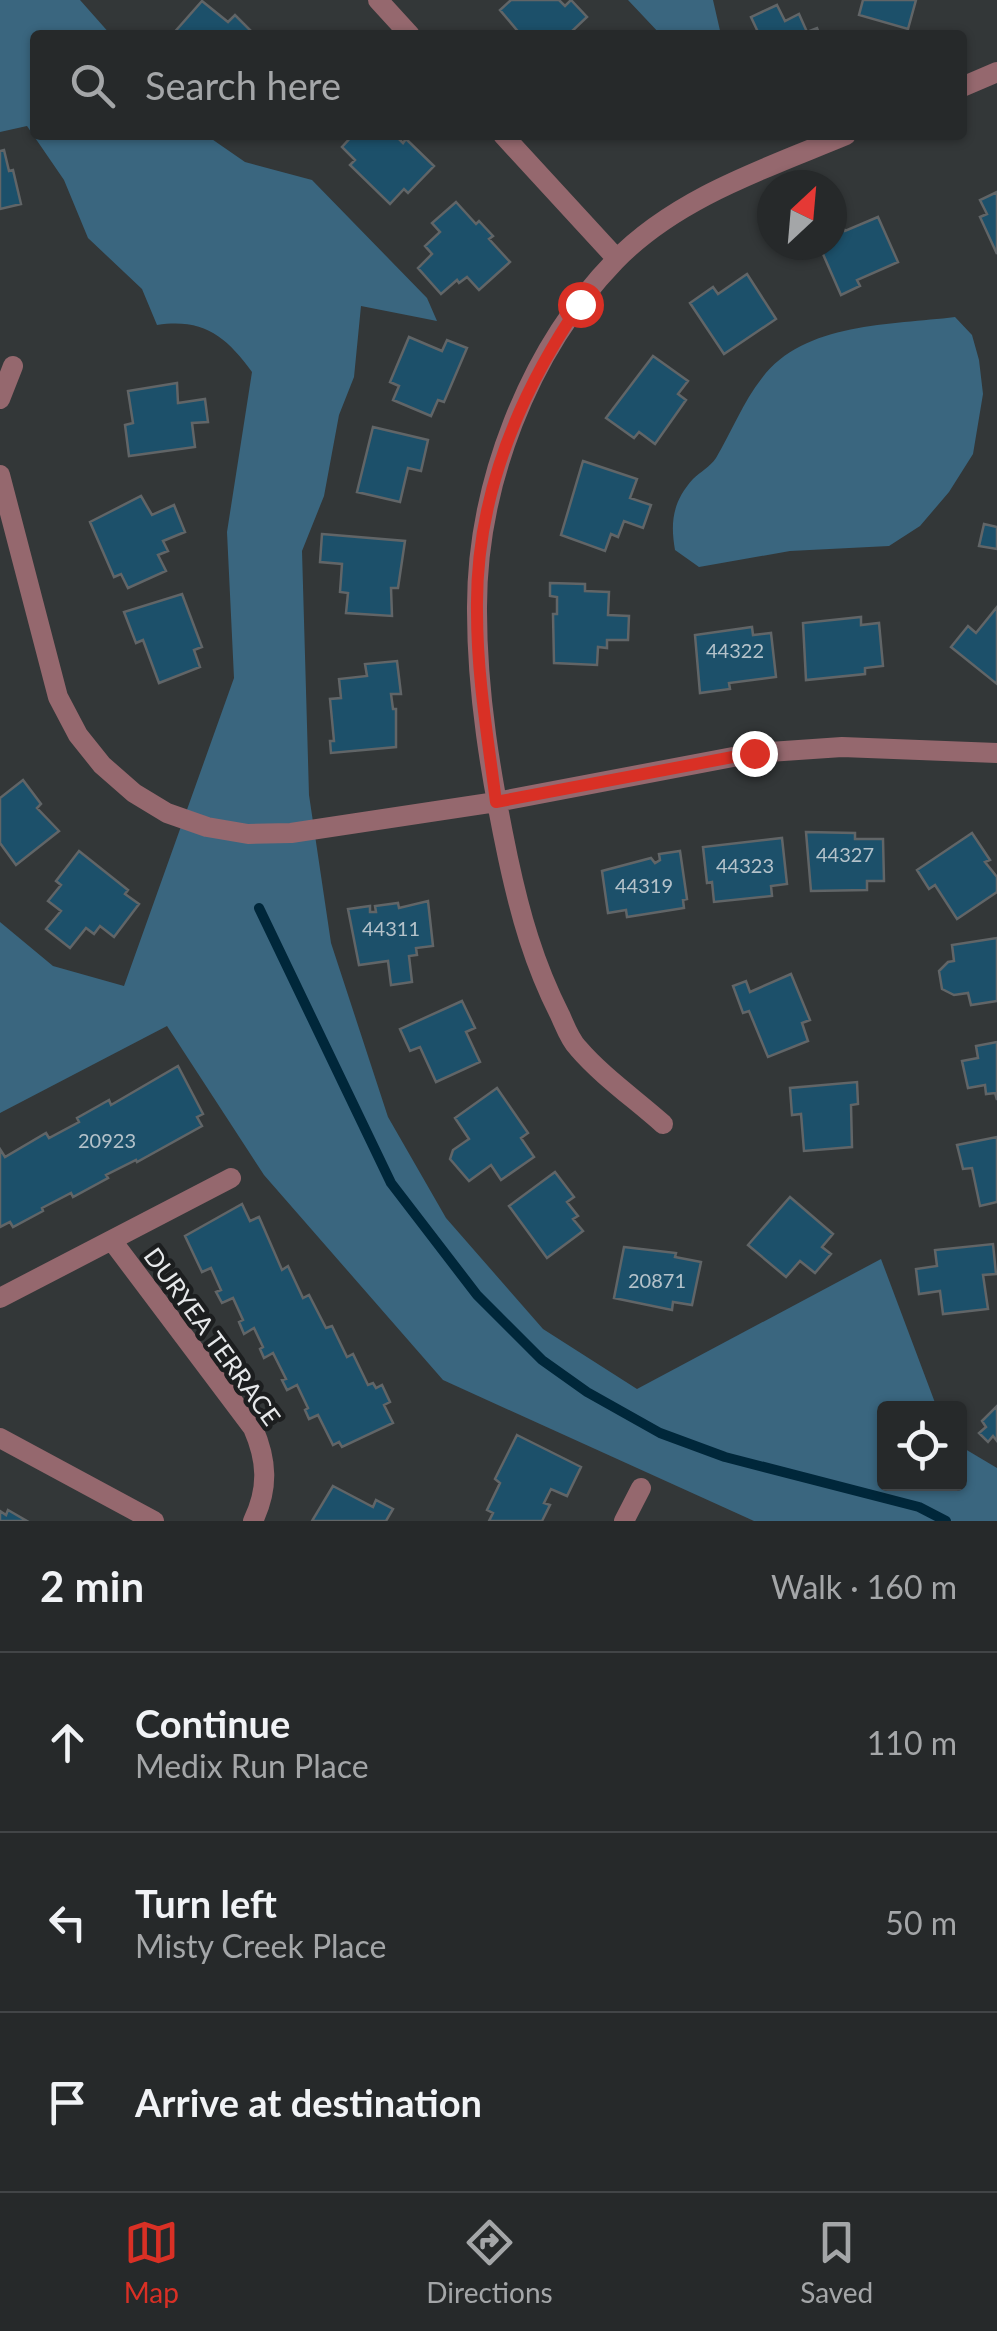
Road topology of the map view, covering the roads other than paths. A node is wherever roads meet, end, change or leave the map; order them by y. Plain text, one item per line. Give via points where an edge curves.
1 (378, 0) edge
2 (405, 30) edge
3 (997, 72) edge
4 (967, 84) edge
5 (507, 140) edge
6 (834, 140) edge
7 (617, 259) junction
8 (14, 366) dead end
9 (0, 400) edge
10 (0, 475) edge
11 (997, 753) edge
12 (496, 802) junction
13 (663, 1124) dead end
14 (231, 1178) dead end
15 (113, 1242) junction
16 (0, 1298) edge
17 (0, 1438) edge
18 (640, 1488) dead end
19 (154, 1521) edge
20 (252, 1521) edge
21 (624, 1521) edge

1 - 2 street
3 - 4 street
5 - 7 street
6 - 7 street via 721,187
7 - 12 street via 546,354 492,491 476,609
8 - 9 street
10 - 12 street via 58,697 90,750 134,793 167,813 248,834
11 - 12 street via 842,747 754,753
12 - 13 street via 522,925 576,1047
14 - 15 street
15 - 16 street
15 - 20 street, DURYEA TERRACE via 253,1428 266,1477
17 - 19 street
18 - 21 street

